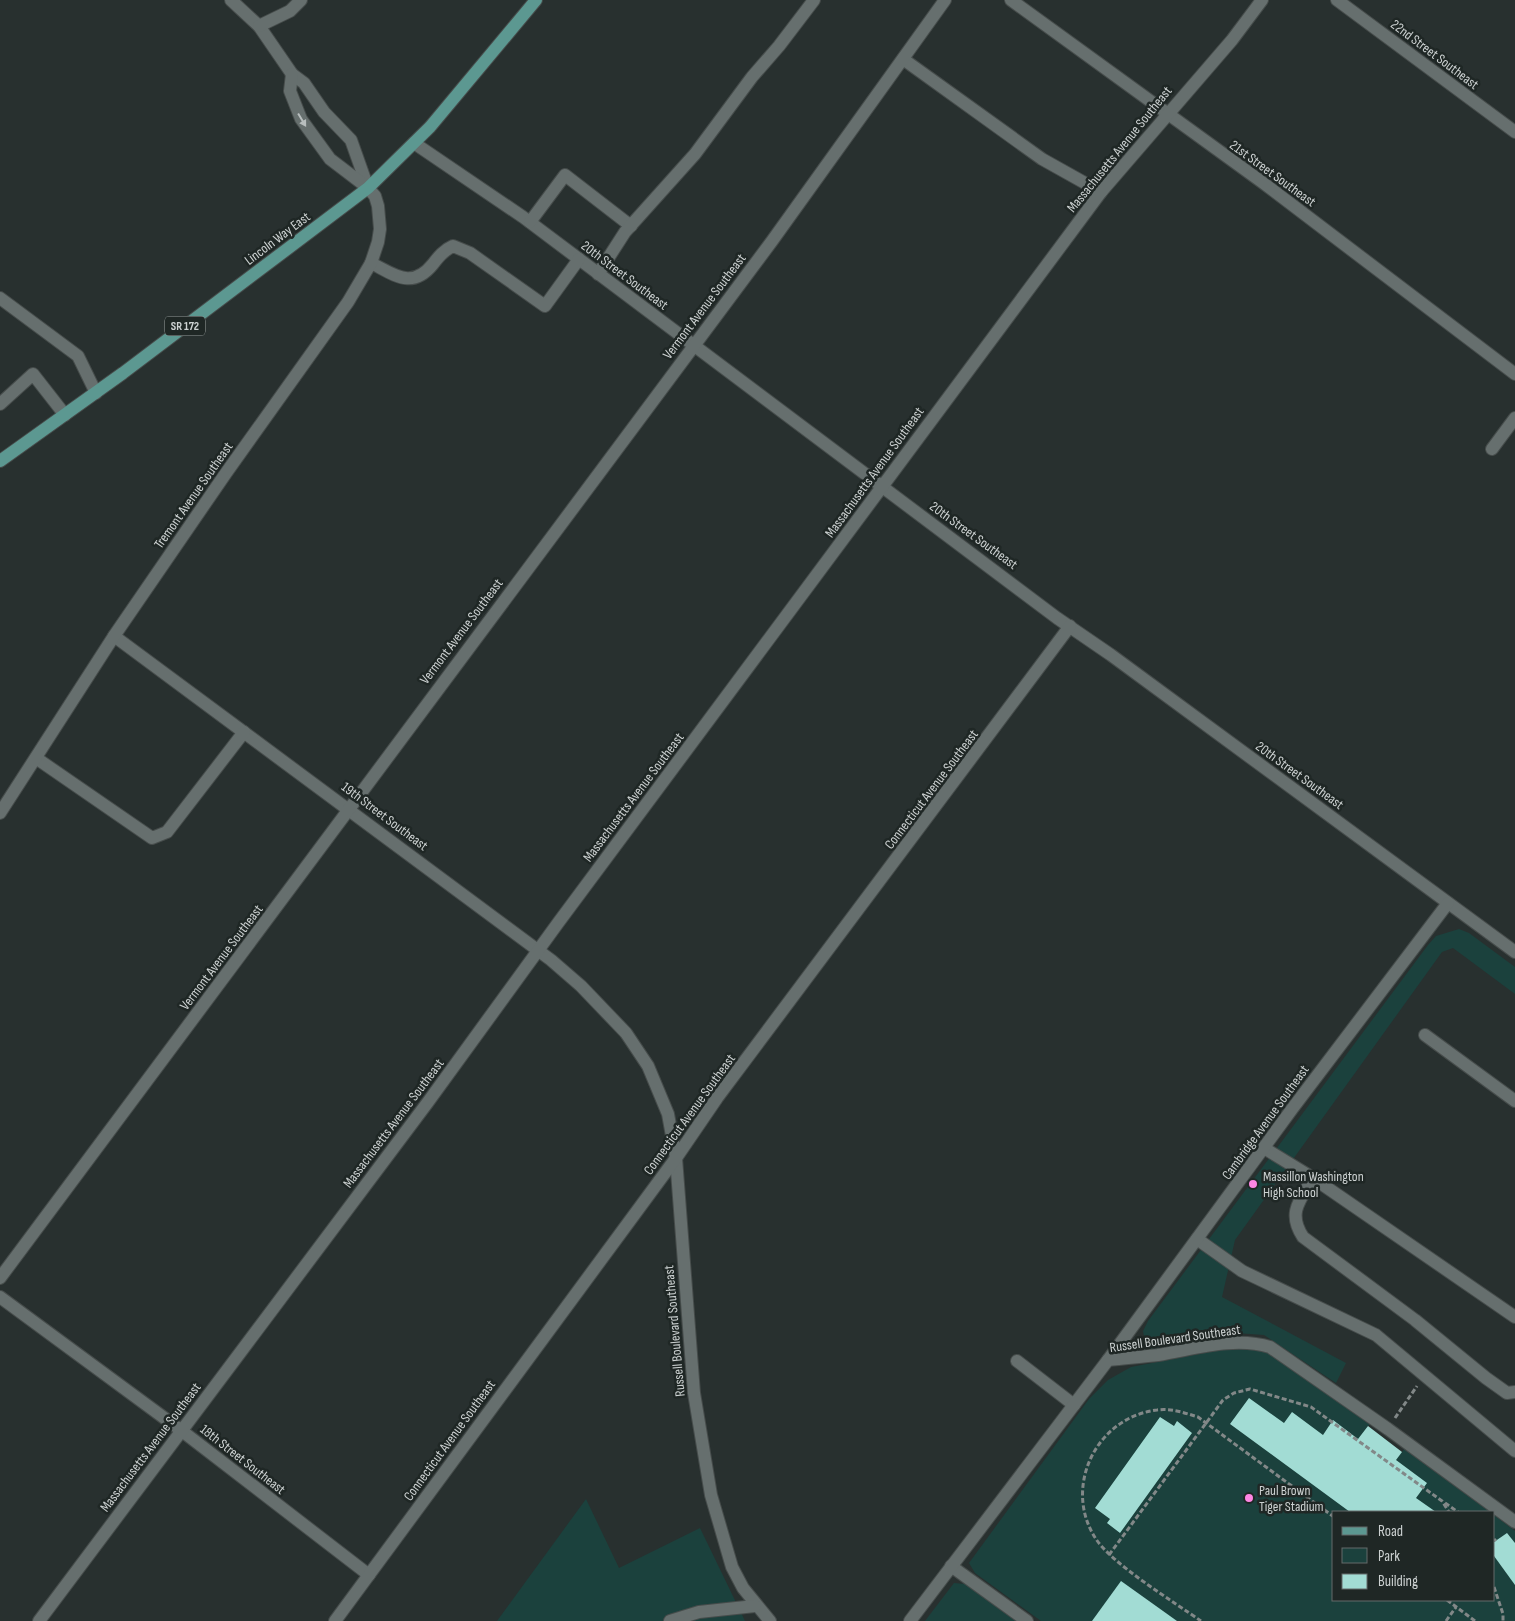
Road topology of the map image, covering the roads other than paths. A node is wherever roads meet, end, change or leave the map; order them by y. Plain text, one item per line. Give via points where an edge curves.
1 (231, 0) edge
2 (301, 0) edge
3 (536, 0) edge
4 (814, 0) edge
5 (945, 0) edge
6 (1011, 0) edge
7 (1262, 0) edge
8 (1337, 0) edge
9 (259, 26) junction
10 (903, 59) junction
11 (292, 74) junction
12 (1166, 114) junction
13 (1515, 132) edge
14 (414, 143) junction
15 (368, 188) junction
16 (1101, 192) junction
17 (530, 222) junction
18 (631, 226) junction
19 (579, 259) junction
20 (371, 264) junction
21 (598, 274) junction
22 (0, 298) edge
23 (693, 345) junction
24 (1515, 374) edge
25 (96, 392) junction
26 (0, 404) edge
27 (64, 415) junction
28 (1515, 418) edge
29 (1492, 449) dead end
30 (0, 461) edge
31 (882, 486) junction
32 (1070, 626) junction
33 (114, 636) junction
34 (244, 732) junction
35 (36, 758) junction
36 (349, 808) junction
37 (0, 813) edge
38 (1448, 903) junction
39 (539, 951) junction
40 (1515, 952) edge
41 (626, 1034) joint
42 (1425, 1035) dead end
43 (1515, 1101) edge
44 (1264, 1148) junction
45 (676, 1158) junction
46 (1313, 1178) junction
47 (1197, 1239) junction
48 (0, 1278) edge
49 (0, 1297) edge
50 (1515, 1317) edge
51 (1108, 1360) junction
52 (1017, 1361) dead end
53 (1515, 1392) edge
54 (1074, 1404) junction
55 (182, 1431) junction
56 (1515, 1451) edge
57 (1515, 1522) edge
58 (952, 1566) junction
59 (369, 1575) junction
60 (756, 1606) junction
61 (39, 1621) edge
62 (335, 1621) edge
63 (670, 1621) edge
64 (770, 1621) edge
65 (910, 1621) edge
66 (1027, 1621) edge

1 - 9 street, Tremont Avenue Southeast
2 - 9 street via 290,11
3 - 14 main road, Lincoln Way East / SR 172 via 458,96
4 - 18 street via 695,154
5 - 10 street, Vermont Avenue Southeast
6 - 12 street, 21st Street Southeast
7 - 12 street, Massachusetts Avenue Southeast via 1232,40
8 - 13 street, 22nd Street Southeast
9 - 11 street, Tremont Avenue Southeast
10 - 16 street via 1042,159
10 - 23 street, Vermont Avenue Southeast
11 - 15 street, Tremont Avenue Southeast via 304,83 329,118 351,140
11 -> 15 street via 290,91 301,120 330,159
12 - 16 street, Massachusetts Avenue Southeast
12 - 24 street, 21st Street Southeast via 1262,182
14 - 15 main road, Lincoln Way East / SR 172
14 - 17 street, 20th Street Southeast
15 - 20 street, Tremont Avenue Southeast via 375,196 380,217 378,242
15 - 25 main road, Lincoln Way East / SR 172
16 - 31 street, Massachusetts Avenue Southeast
17 - 18 street via 565,175
17 - 19 street, 20th Street Southeast
18 - 21 street
19 - 20 street via 545,306 470,253 453,246 414,279
19 - 21 street, 20th Street Southeast
20 - 33 street, Tremont Avenue Southeast via 348,302
21 - 23 street, 20th Street Southeast
22 - 25 street via 78,356
23 - 31 street, 20th Street Southeast
23 - 36 street, Vermont Avenue Southeast
25 - 27 main road, Lincoln Way East / SR 172
26 - 27 street via 33,374
27 - 30 main road, Lincoln Way East / SR 172
28 - 29 street
31 - 32 street, 20th Street Southeast
31 - 39 street, Massachusetts Avenue Southeast
32 - 38 street, 20th Street Southeast
32 - 45 street, Connecticut Avenue Southeast via 723,1090
33 - 34 street, 19th Street Southeast
33 - 35 street, Tremont Avenue Southeast
34 - 35 street via 167,832 152,838
34 - 36 street, 19th Street Southeast
35 - 37 street, Tremont Avenue Southeast
36 - 39 street, 19th Street Southeast
36 - 48 street, Vermont Avenue Southeast
38 - 40 street, 20th Street Southeast
38 - 44 street, Cambridge Avenue Southeast
39 - 41 street, 19th Street Southeast via 581,986
39 - 55 street, Massachusetts Avenue Southeast
41 - 45 street, Russell Boulevard Southeast via 659,1089 668,1114
42 - 43 street
44 - 46 street
44 - 47 street, Cambridge Avenue Southeast
45 - 59 street, Connecticut Avenue Southeast
45 - 60 street, Russell Boulevard Southeast via 688,1329 704,1457 732,1566
46 - 50 street
46 - 53 street via 1298,1203 1294,1217 1303,1238 1415,1320 1486,1378 1507,1393
47 - 51 street, Cambridge Avenue Southeast
47 - 56 street via 1242,1271 1376,1336
49 - 55 street, 18th Street Southeast
51 - 54 street, Russell Boulevard Southeast
51 - 57 street, Russell Boulevard Southeast via 1233,1342 1258,1343 1281,1353
52 - 54 street
54 - 58 street, Russell Boulevard Southeast
55 - 59 street, 18th Street Southeast
55 - 61 street, Massachusetts Avenue Southeast
58 - 65 street, Russell Boulevard Southeast
58 - 66 street
59 - 62 street, Connecticut Avenue Southeast
60 - 63 street via 699,1612
60 - 64 street, Russell Boulevard Southeast

